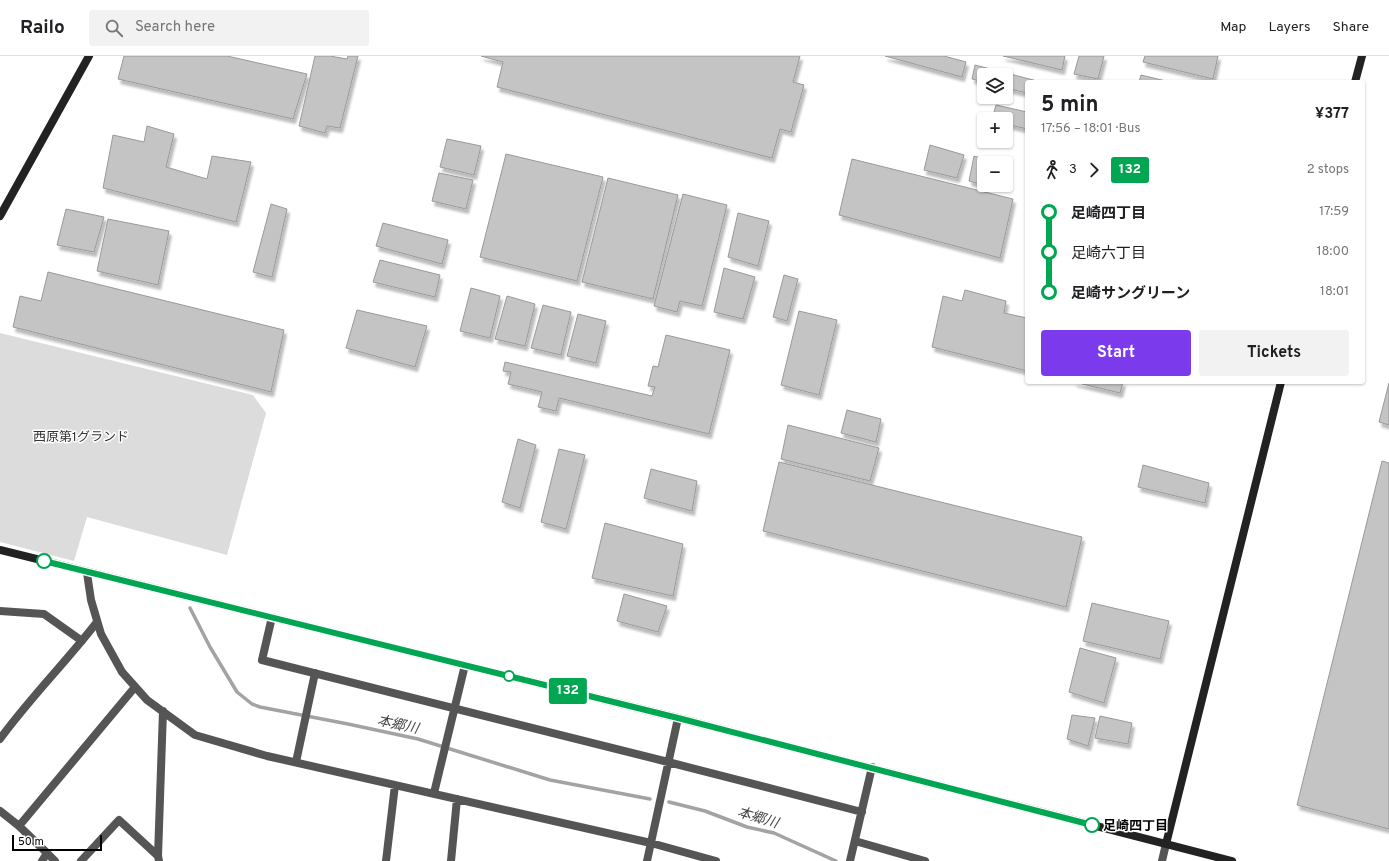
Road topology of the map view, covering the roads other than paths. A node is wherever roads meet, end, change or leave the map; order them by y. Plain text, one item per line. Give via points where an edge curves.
1 (88, 56) edge
2 (1362, 56) edge
3 (1356, 80) edge
4 (0, 216) edge
5 (1281, 384) edge
6 (0, 550) edge
7 (87, 573) junction
8 (0, 611) edge
9 (272, 617) junction
10 (97, 622) junction
11 (82, 641) junction
12 (465, 665) junction
13 (315, 673) junction
14 (135, 686) junction
15 (455, 709) junction
16 (163, 712) junction
17 (678, 718) junction
18 (0, 739) edge
19 (296, 762) junction
20 (668, 762) junction
21 (872, 767) junction
22 (395, 785) junction
23 (434, 793) junction
24 (457, 799) junction
25 (0, 811) edge
26 (862, 812) junction
27 (18, 826) junction
28 (855, 841) junction
29 (651, 843) junction
30 (1166, 844) junction
31 (47, 853) junction
32 (850, 858) edge
33 (159, 859) edge
34 (712, 860) edge
35 (42, 861) edge
36 (55, 861) edge
37 (81, 861) edge
38 (386, 861) edge
39 (451, 861) edge
40 (647, 861) edge
41 (925, 861) edge
42 (1162, 861) edge
43 (1232, 861) edge

1 - 4 street
2 - 3 street
5 - 30 street
6 - 7 street
7 - 9 street
7 - 10 street
8 - 11 street via 44,614
9 - 12 street
9 - 13 street via 262,660
10 - 11 street
10 - 14 street via 122,672
11 - 18 street
12 - 15 street
12 - 17 street
13 - 15 street
13 - 19 street
14 - 16 street via 147,700
14 - 27 street
15 - 20 street
15 - 23 street
16 - 19 street via 195,735
16 - 33 street
17 - 20 street
17 - 21 street
19 - 22 street
20 - 26 street
20 - 29 street
21 - 26 street
21 - 30 street
22 - 23 street
22 - 38 street
23 - 24 street
24 - 29 street
24 - 39 street
25 - 27 street
26 - 28 street
27 - 31 street
28 - 32 street
28 - 41 street
29 - 34 street
29 - 40 street
30 - 42 street
30 - 43 street
31 - 35 street
31 - 36 street
33 - 37 street via 119,820

